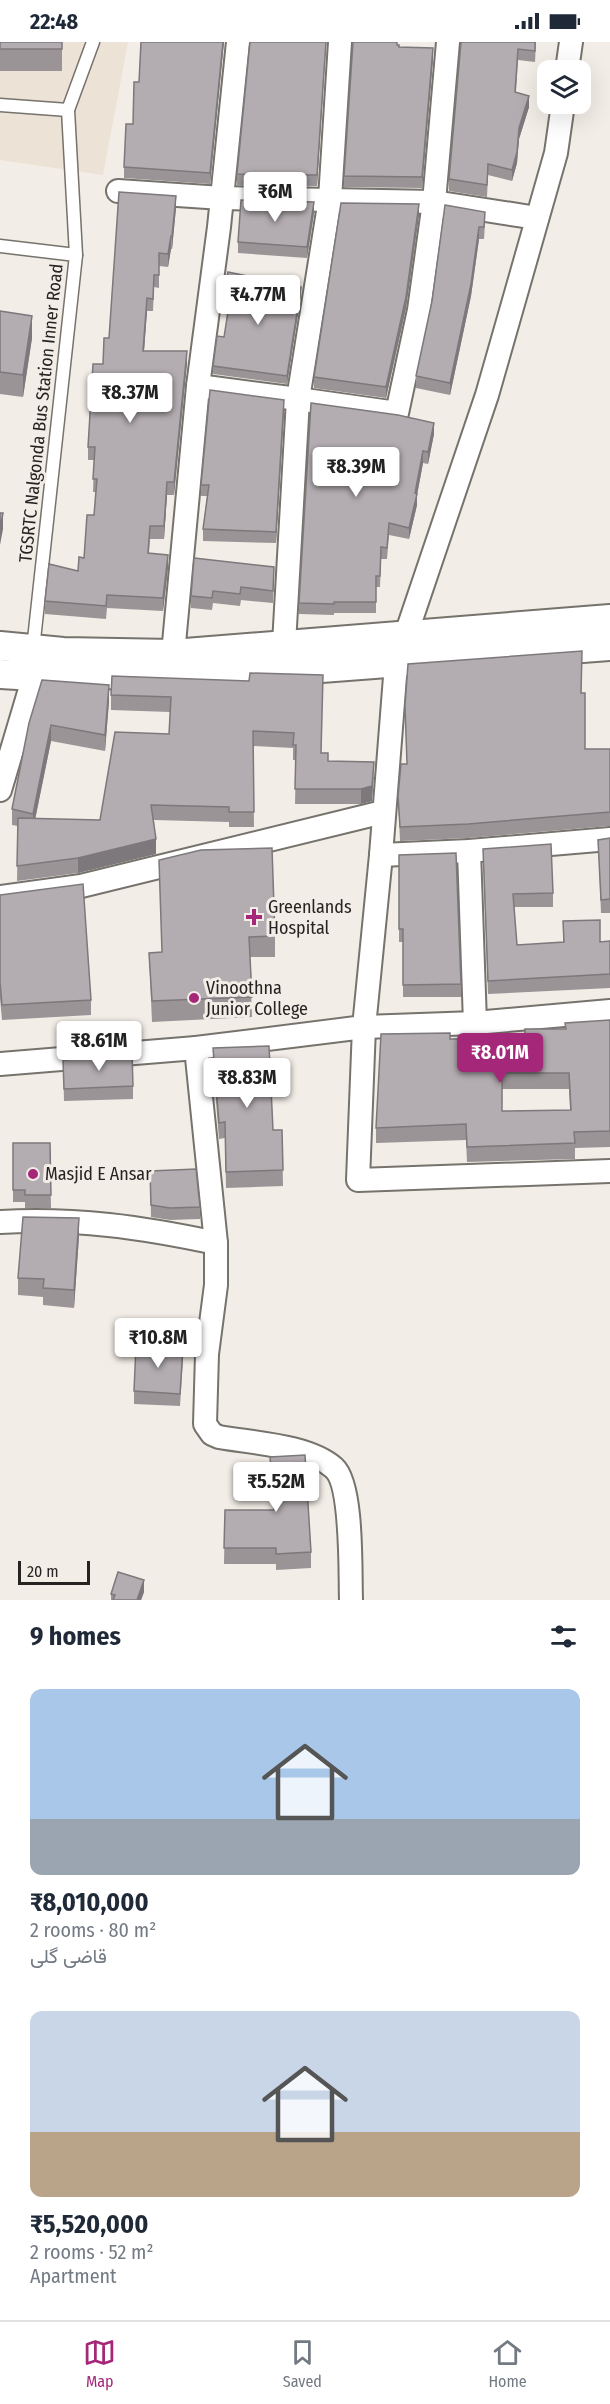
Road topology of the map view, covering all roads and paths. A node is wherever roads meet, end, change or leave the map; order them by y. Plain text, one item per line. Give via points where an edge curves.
1 (93, 42) edge
2 (238, 42) edge
3 (340, 42) edge
4 (448, 42) edge
5 (571, 42) edge
6 (568, 60) edge
7 (0, 105) edge
8 (68, 110) junction
9 (562, 114) edge
10 (118, 191) edge
11 (222, 198) junction
12 (330, 199) junction
13 (434, 202) junction
14 (537, 218) junction
15 (0, 246) edge
16 (76, 255) junction
17 (198, 386) junction
18 (298, 399) junction
19 (610, 619) edge
20 (407, 635) junction
21 (284, 644) junction
22 (0, 646) edge
23 (610, 646) edge
24 (174, 654) junction
25 (34, 663) junction
26 (396, 664) junction
27 (0, 674) edge
28 (0, 790) edge
29 (383, 812) junction
30 (610, 839) edge
31 (468, 851) junction
32 (381, 855) junction
33 (0, 897) edge
34 (610, 1011) edge
35 (475, 1023) junction
36 (364, 1027) junction
37 (196, 1048) junction
38 (0, 1064) edge
39 (610, 1171) edge
40 (0, 1222) edge
41 (216, 1243) junction
42 (351, 1600) edge

1 - 8 lane
2 - 11 street
3 - 12 street
4 - 13 street
5 - 6 street
7 - 8 lane
8 - 16 lane
9 - 14 street via 556,153
10 - 11 street
11 - 12 street
11 - 17 street
12 - 13 street
12 - 18 street
13 - 14 street
13 - 18 street via 419,310 397,413
14 - 20 street via 487,395
15 - 16 lane, TGSRTC Nalgonda Bus Station Inner Road
16 - 25 lane, TGSRTC Nalgonda Bus Station Inner Road
17 - 18 street
17 - 24 street
18 - 21 street
19 - 20 street
20 - 21 street
20 - 26 street
21 - 24 street
22 - 25 street
23 - 26 street
24 - 25 street
25 - 26 street via 295,670
25 - 27 street
25 - 28 street
26 - 29 street
29 - 32 street
29 - 33 street via 81,886
30 - 31 street
31 - 32 street
31 - 35 street
32 - 36 street
34 - 35 street
35 - 36 street
36 - 37 street
36 - 39 street via 358,1180
37 - 38 street
37 - 41 street
40 - 41 street via 80,1221 148,1228
41 - 42 street via 205,1415 212,1434 297,1451 336,1470 348,1512

